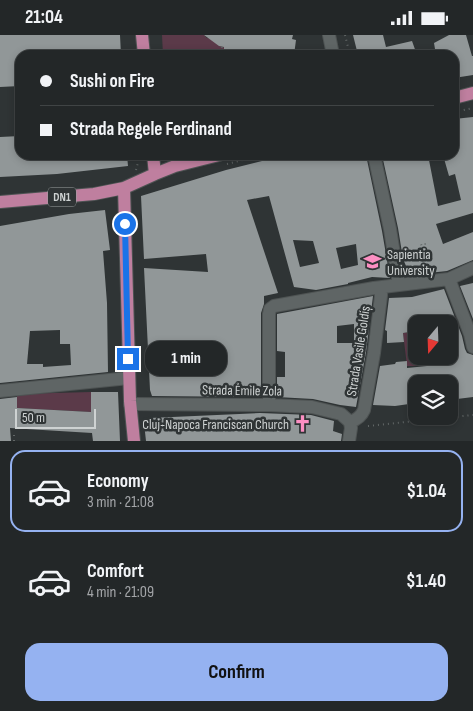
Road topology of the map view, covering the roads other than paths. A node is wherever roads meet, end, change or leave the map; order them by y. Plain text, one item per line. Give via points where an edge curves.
1 (142, 35) edge
2 (330, 35) edge
3 (144, 50) edge
4 (332, 50) edge
5 (473, 93) edge
6 (459, 97) edge
7 (154, 160) edge
8 (222, 160) edge
9 (375, 160) edge
10 (155, 174) junction
11 (124, 188) junction
12 (0, 202) edge
13 (473, 269) edge
14 (449, 279) junction
15 (399, 285) junction
16 (381, 287) junction
17 (472, 338) edge
18 (129, 378) junction
19 (0, 391) edge
20 (130, 403) junction
21 (269, 405) junction
22 (350, 425) junction
23 (134, 441) edge
24 (350, 441) edge

1 - 3 main road
2 - 4 street
5 - 6 main road
7 - 10 main road
8 - 10 main road, DN1 via 175,167
9 - 15 street
10 - 11 main road, DN1
11 - 12 main road, DN1 via 94,194
11 - 18 main road
13 - 14 street
14 - 15 street
14 - 17 street
15 - 16 street
16 - 21 street via 270,309
16 - 22 street, Strada Vasile Goldiș via 364,410
18 - 19 street
18 - 20 main road
20 - 21 street, Strada Émile Zola
20 - 23 main road
21 - 22 street, Strada Émile Zola via 312,407 341,414
22 - 24 street

